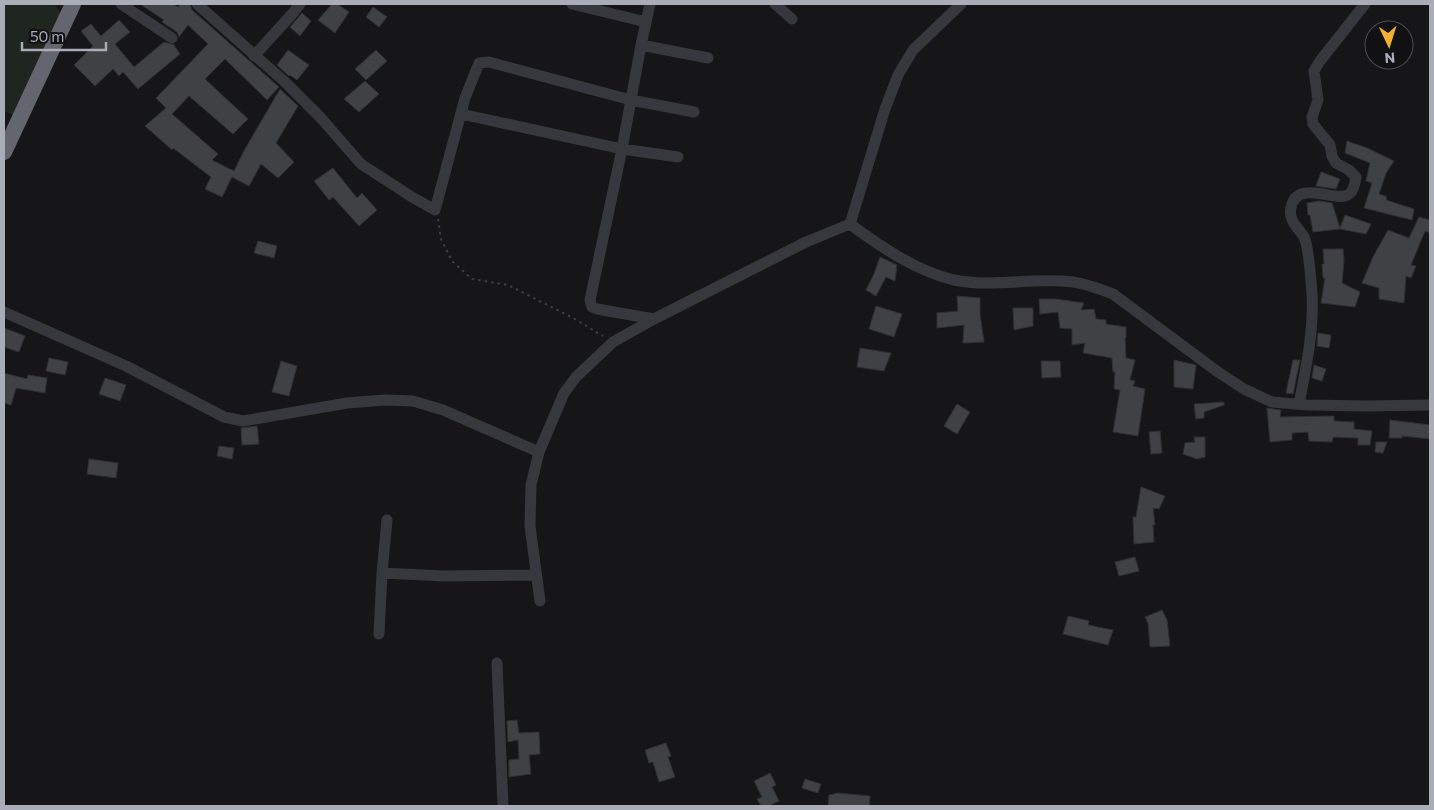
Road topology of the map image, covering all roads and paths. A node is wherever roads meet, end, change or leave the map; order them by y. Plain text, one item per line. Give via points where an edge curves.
1 (73, 4) edge
2 (121, 4) edge
3 (197, 4) edge
4 (300, 4) edge
5 (572, 4) edge
6 (650, 4) edge
7 (775, 4) edge
8 (961, 4) edge
9 (1365, 4) edge
10 (792, 19) dead end
11 (646, 22) junction
12 (172, 38) dead end
13 (641, 45) junction
14 (254, 56) junction
15 (708, 58) dead end
16 (632, 100) junction
17 (694, 112) dead end
18 (461, 114) junction
19 (6, 142) edge
20 (622, 149) junction
21 (678, 157) dead end
22 (435, 210) junction
23 (850, 224) junction
24 (4, 312) edge
25 (654, 319) junction
26 (612, 342) junction
27 (1299, 404) junction
28 (1430, 405) edge
29 (539, 452) junction
30 (387, 520) dead end
31 (382, 572) junction
32 (535, 575) junction
33 (540, 601) dead end
34 (379, 634) dead end
35 (497, 663) dead end
36 (503, 806) edge

1 - 19 highway
2 - 12 street
3 - 14 street
4 - 14 street
5 - 11 street
6 - 11 street
7 - 10 street
8 - 23 street via 913,50 898,74
9 - 27 street via 1314,71 1318,100 1313,124 1330,145 1336,163 1356,176 1352,191 1342,196 1305,193 1291,207 1292,219 1304,238 1312,295 1311,336
11 - 13 street
13 - 15 street
13 - 16 street
14 - 22 street via 321,118 361,164
16 - 17 street
16 - 18 street via 483,61 476,68
16 - 20 street
18 - 20 street
18 - 22 street
20 - 21 street
20 - 25 street via 590,304 597,309
22 - 26 path via 440,239 452,261 472,279 508,285
23 - 25 street via 806,242
23 - 27 street via 922,270 955,280 1072,282 1093,286 1121,300 1244,389 1272,402
24 - 29 street via 126,366 224,417 243,421 347,403 414,401 443,410
25 - 26 street
26 - 29 street via 564,393
27 - 28 street
29 - 32 street via 531,485
30 - 31 street
31 - 32 street via 444,576
31 - 34 street
32 - 33 street
35 - 36 street

